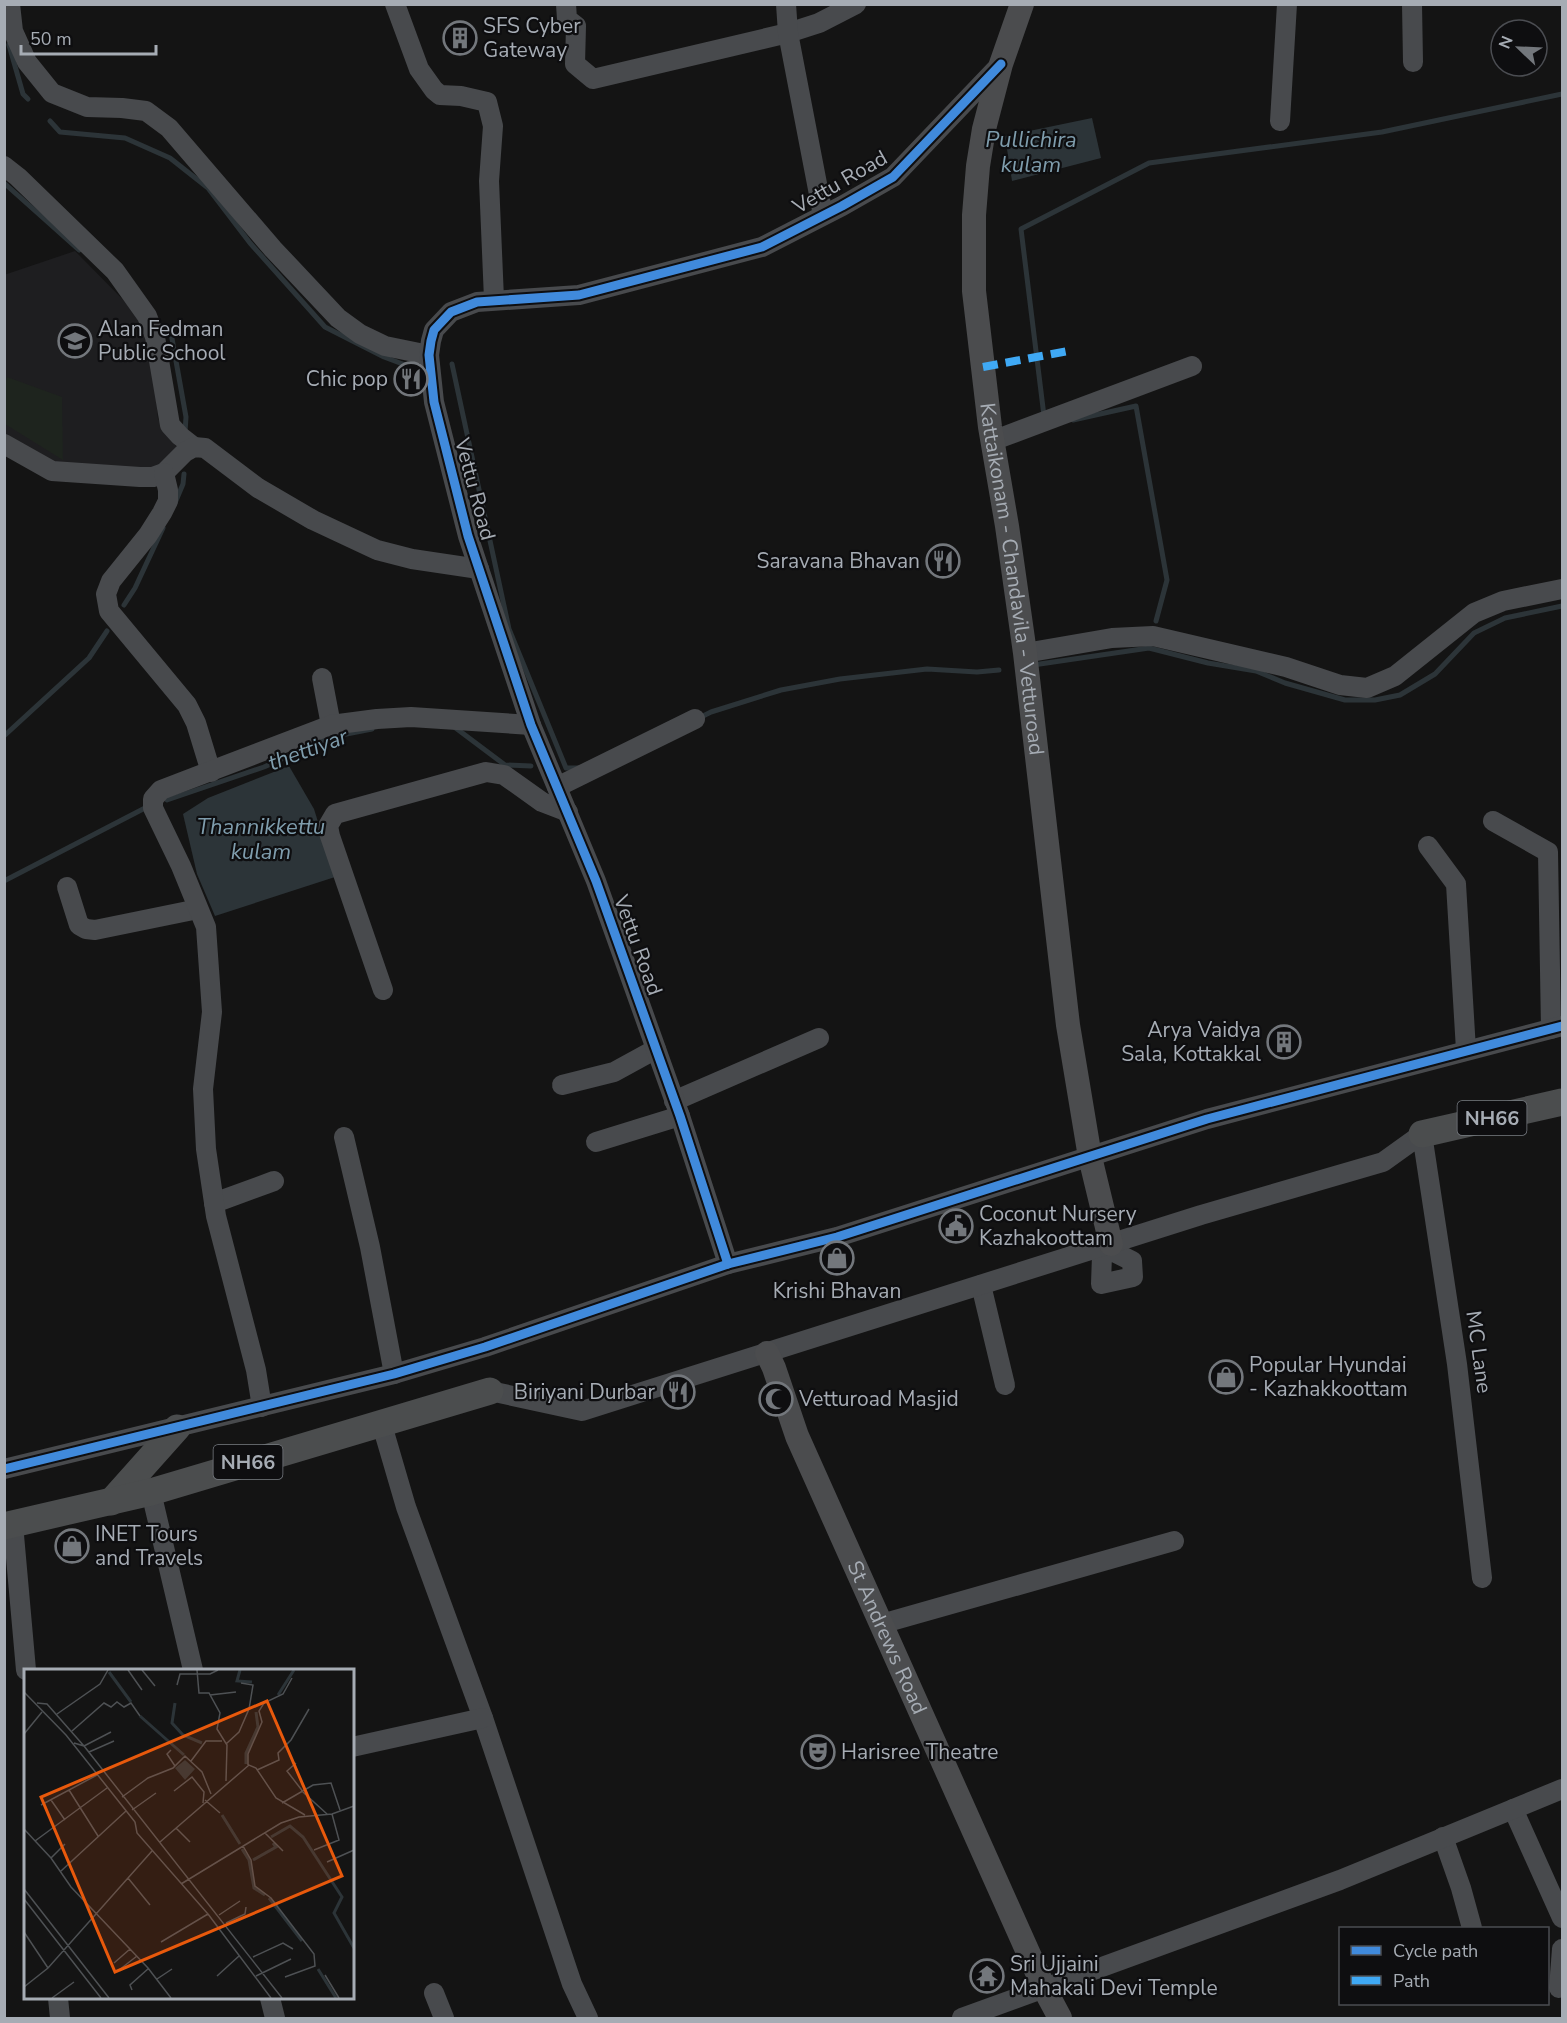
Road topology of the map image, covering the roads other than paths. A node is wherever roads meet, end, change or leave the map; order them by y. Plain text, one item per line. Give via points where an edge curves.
1 (10, 4) edge
2 (395, 4) edge
3 (566, 4) edge
4 (786, 4) edge
5 (856, 4) edge
6 (1022, 4) edge
7 (1287, 4) edge
8 (1412, 4) edge
9 (788, 33) junction
10 (1413, 62) dead end
11 (1001, 64) junction
12 (1280, 121) dead end
13 (4, 166) edge
14 (823, 215) junction
15 (495, 299) junction
16 (429, 355) junction
17 (1192, 366) dead end
18 (992, 441) junction
19 (4, 444) edge
20 (194, 447) junction
21 (164, 473) junction
22 (479, 569) junction
23 (1563, 589) edge
24 (1025, 653) junction
25 (322, 678) dead end
26 (695, 719) dead end
27 (332, 725) junction
28 (531, 725) junction
29 (211, 772) junction
30 (557, 787) junction
31 (568, 812) junction
32 (1493, 821) dead end
33 (1428, 846) dead end
34 (67, 887) dead end
35 (198, 909) junction
36 (383, 990) dead end
37 (1557, 1027) edge
38 (819, 1038) dead end
39 (656, 1049) junction
40 (1467, 1050) junction
41 (562, 1085) dead end
42 (1563, 1102) edge
43 (677, 1109) junction
44 (1422, 1134) junction
45 (344, 1137) dead end
46 (596, 1142) dead end
47 (1090, 1157) junction
48 (274, 1181) dead end
49 (214, 1203) junction
50 (1111, 1247) junction
51 (728, 1264) junction
52 (981, 1285) junction
53 (766, 1353) junction
54 (394, 1374) junction
55 (1005, 1385) dead end
56 (490, 1391) joint
57 (262, 1407) junction
58 (381, 1425) junction
59 (177, 1428) junction
60 (4, 1469) edge
61 (151, 1492) junction
62 (111, 1502) junction
63 (9, 1525) edge
64 (1174, 1541) dead end
65 (1482, 1578) dead end
66 (881, 1624) junction
67 (26, 1669) edge
68 (193, 1669) edge
69 (483, 1718) junction
70 (354, 1747) edge
71 (1563, 1789) edge
72 (1513, 1809) junction
73 (1443, 1838) junction
74 (1563, 1918) edge
75 (1471, 1927) edge
76 (1563, 1949) edge
77 (1044, 1988) junction
78 (1559, 1988) dead end
79 (434, 1993) dead end
80 (58, 1999) edge
81 (270, 1999) edge
82 (60, 2019) edge
83 (275, 2019) edge
84 (444, 2019) edge
85 (588, 2019) edge
86 (962, 2019) edge
87 (1060, 2019) edge

1 - 16 street via 13,31 27,62 52,93 87,107 146,111 169,128 338,318 385,346
2 - 15 street via 419,69 434,90 440,95 487,102 493,126 489,181
3 - 9 street via 567,19 576,26 575,64 593,78
4 - 9 street
5 - 9 street
6 - 11 main road, Kattaikonam - Chandavila - Vetturoad
7 - 12 street
8 - 10 street
9 - 14 street
11 - 14 street, Vettu Road via 892,177
11 - 18 main road, Kattaikonam - Chandavila - Vetturoad via 984,129 974,215 974,291
13 - 20 street via 115,271 147,316 155,337 170,425
14 - 15 street, Vettu Road via 762,247 579,295
15 - 16 street, Vettu Road via 463,306 442,320 434,330
16 - 22 street, Vettu Road via 434,402
17 - 18 street
18 - 24 main road, Kattaikonam - Chandavila - Vetturoad
19 - 21 street via 52,471 140,477
20 - 21 street
20 - 22 street via 205,448 258,488 313,520 377,550
21 - 29 street via 168,501 148,535 111,581 106,594 109,611 187,705
22 - 28 street, Vettu Road
23 - 24 street via 1503,601 1474,613 1395,676 1367,688 1340,685 1286,667 1153,636 1112,638
24 - 47 main road, Kattaikonam - Chandavila - Vetturoad via 1068,1025
25 - 27 street
26 - 30 street
27 - 28 street via 411,717
27 - 29 street
28 - 30 street, Vettu Road
29 - 35 street via 161,790 153,799 153,808
30 - 31 street, Vettu Road
31 - 36 street via 542,802 504,774 486,772 335,814 328,826 330,836
31 - 39 street, Vettu Road
32 - 37 street via 1548,852
33 - 40 street via 1456,884
34 - 35 street via 79,925 86,929
35 - 49 street via 206,927 212,1012 203,1089
37 - 40 street
38 - 43 street
39 - 41 street via 614,1072
39 - 43 street, Vettu Road
40 - 47 street via 1207,1119
42 - 44 highway, NH66
43 - 46 street
43 - 51 street, Vettu Road
44 - 50 street via 1383,1162
44 - 65 street, MC Lane via 1457,1364
45 - 54 street
47 - 50 main road, Kattaikonam - Chandavila - Vetturoad
47 - 51 street via 837,1237
48 - 49 street
49 - 57 street
50 - 52 street
51 - 54 street
52 - 53 street
52 - 55 street
53 - 56 street via 582,1411
53 - 66 main road, St Andrews Road via 797,1436
54 - 57 street
56 - 58 highway, NH66
57 - 59 street
58 - 61 highway, NH66
58 - 69 street via 406,1507
59 - 60 street
59 - 62 highway
61 - 62 highway, NH66
61 - 68 street
62 - 63 highway, NH66
63 - 67 street
64 - 66 street
66 - 77 main road, St Andrews Road
69 - 70 street
69 - 85 street via 572,1984
71 - 72 street
72 - 73 street
72 - 74 street
73 - 75 street
73 - 77 street via 1340,1880
76 - 78 street
77 - 86 street
77 - 87 main road, St Andrews Road
79 - 84 street
80 - 82 street
81 - 83 street

